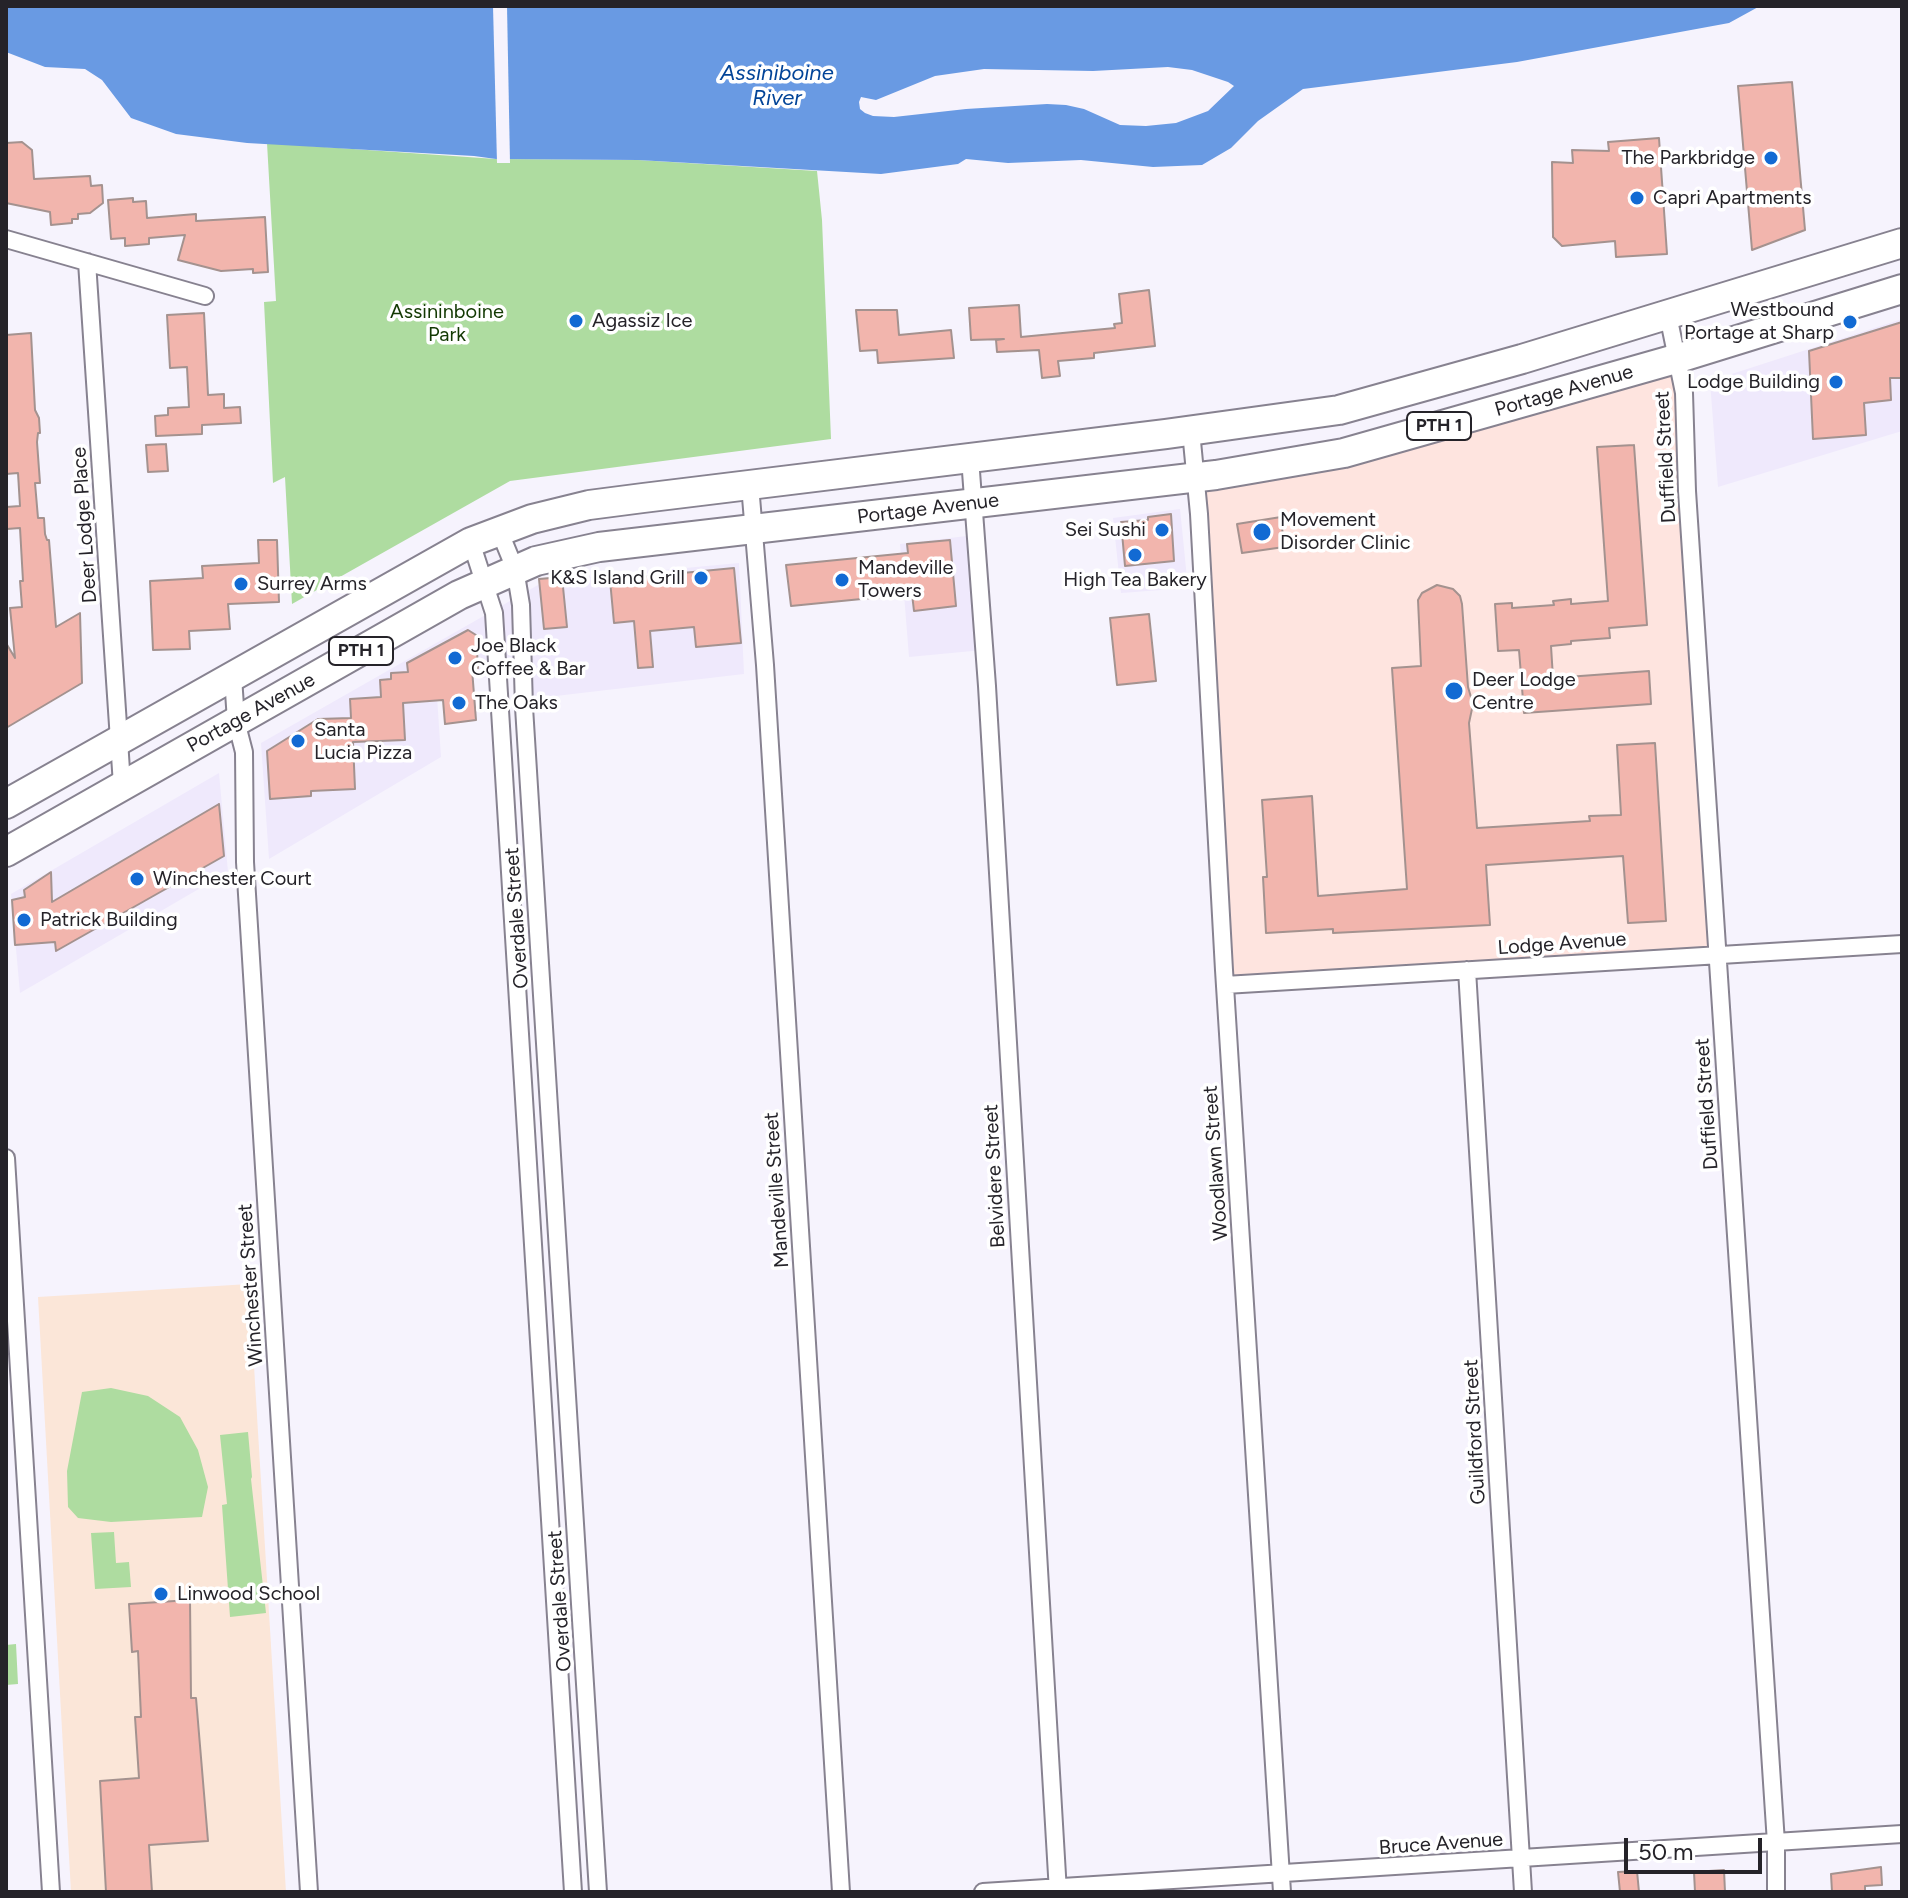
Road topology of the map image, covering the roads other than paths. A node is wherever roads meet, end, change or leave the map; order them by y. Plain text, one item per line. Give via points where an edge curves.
1 (6, 239) edge
2 (1902, 243) edge
3 (87, 262) junction
4 (1902, 289) edge
5 (205, 296) dead end
6 (1668, 315) junction
7 (1679, 358) junction
8 (1191, 431) junction
9 (970, 458) junction
10 (1195, 477) junction
11 (750, 485) junction
12 (974, 503) junction
13 (499, 530) junction
14 (755, 530) junction
15 (471, 542) junction
16 (515, 569) junction
17 (486, 582) junction
18 (233, 677) junction
19 (236, 721) junction
20 (119, 739) junction
21 (122, 785) junction
22 (6, 804) edge
23 (6, 852) edge
24 (1902, 944) edge
25 (1717, 955) junction
26 (1467, 970) junction
27 (1225, 985) junction
28 (6, 1158) edge
29 (561, 1307) junction
30 (536, 1309) junction
31 (1902, 1834) edge
32 (1776, 1843) junction
33 (1521, 1859) junction
34 (1280, 1873) junction
35 (1058, 1890) edge
36 (51, 1892) edge
37 (309, 1892) edge
38 (573, 1892) edge
39 (598, 1892) edge
40 (841, 1892) edge
41 (983, 1892) edge
42 (1282, 1892) edge
43 (1523, 1892) edge
44 (1776, 1892) edge

1 - 3 street
2 - 6 highway, Portage Avenue / PTH 1
3 - 5 street
3 - 20 street, Deer Lodge Place
4 - 7 highway, Portage Avenue / PTH 1
6 - 7 street, Duffield Street
6 - 8 highway, Portage Avenue / PTH 1 via 1368,403
7 - 10 highway, Portage Avenue / PTH 1 via 1344,453
7 - 25 street, Duffield Street
8 - 9 highway, Portage Avenue / PTH 1
8 - 10 street, Woodlawn Street
9 - 11 highway, Portage Avenue / PTH 1
9 - 12 street, Belvidere Street
10 - 12 highway, Portage Avenue / PTH 1
10 - 27 street, Woodlawn Street
11 - 13 highway, Portage Avenue / PTH 1 via 589,505
11 - 14 street, Mandeville Street
12 - 14 highway, Portage Avenue / PTH 1
12 - 35 street, Belvidere Street
13 - 15 highway, Portage Avenue / PTH 1
13 - 16 street, Overdale Street
14 - 16 highway, Portage Avenue / PTH 1 via 599,547
14 - 40 street, Mandeville Street
15 - 17 street, Overdale Street
15 - 18 highway, Portage Avenue / PTH 1
16 - 17 highway, Portage Avenue / PTH 1
16 - 29 street, Overdale Street
17 - 19 highway, Portage Avenue / PTH 1
17 - 30 street, Overdale Street via 494,613
18 - 19 street, Winchester Street
18 - 20 highway, Portage Avenue / PTH 1
19 - 21 highway, Portage Avenue / PTH 1
19 - 37 street, Winchester Street via 244,752 246,877
20 - 21 street, Deer Lodge Place
20 - 22 highway, Portage Avenue / PTH 1
21 - 23 highway, Portage Avenue / PTH 1
24 - 25 street, Lodge Avenue
25 - 26 street, Lodge Avenue
25 - 32 street, Duffield Street
26 - 27 street, Lodge Avenue
26 - 33 street, Guildford Street
27 - 34 street, Woodlawn Street
28 - 36 street
29 - 30 street
29 - 39 street, Overdale Street
30 - 38 street, Overdale Street
31 - 32 street, Bruce Avenue
32 - 33 street, Bruce Avenue
32 - 44 street, Duffield Street
33 - 34 street, Bruce Avenue
33 - 43 street, Guildford Street
34 - 35 street, Bruce Avenue
34 - 42 street, Woodlawn Street
35 - 41 street, Bruce Avenue

